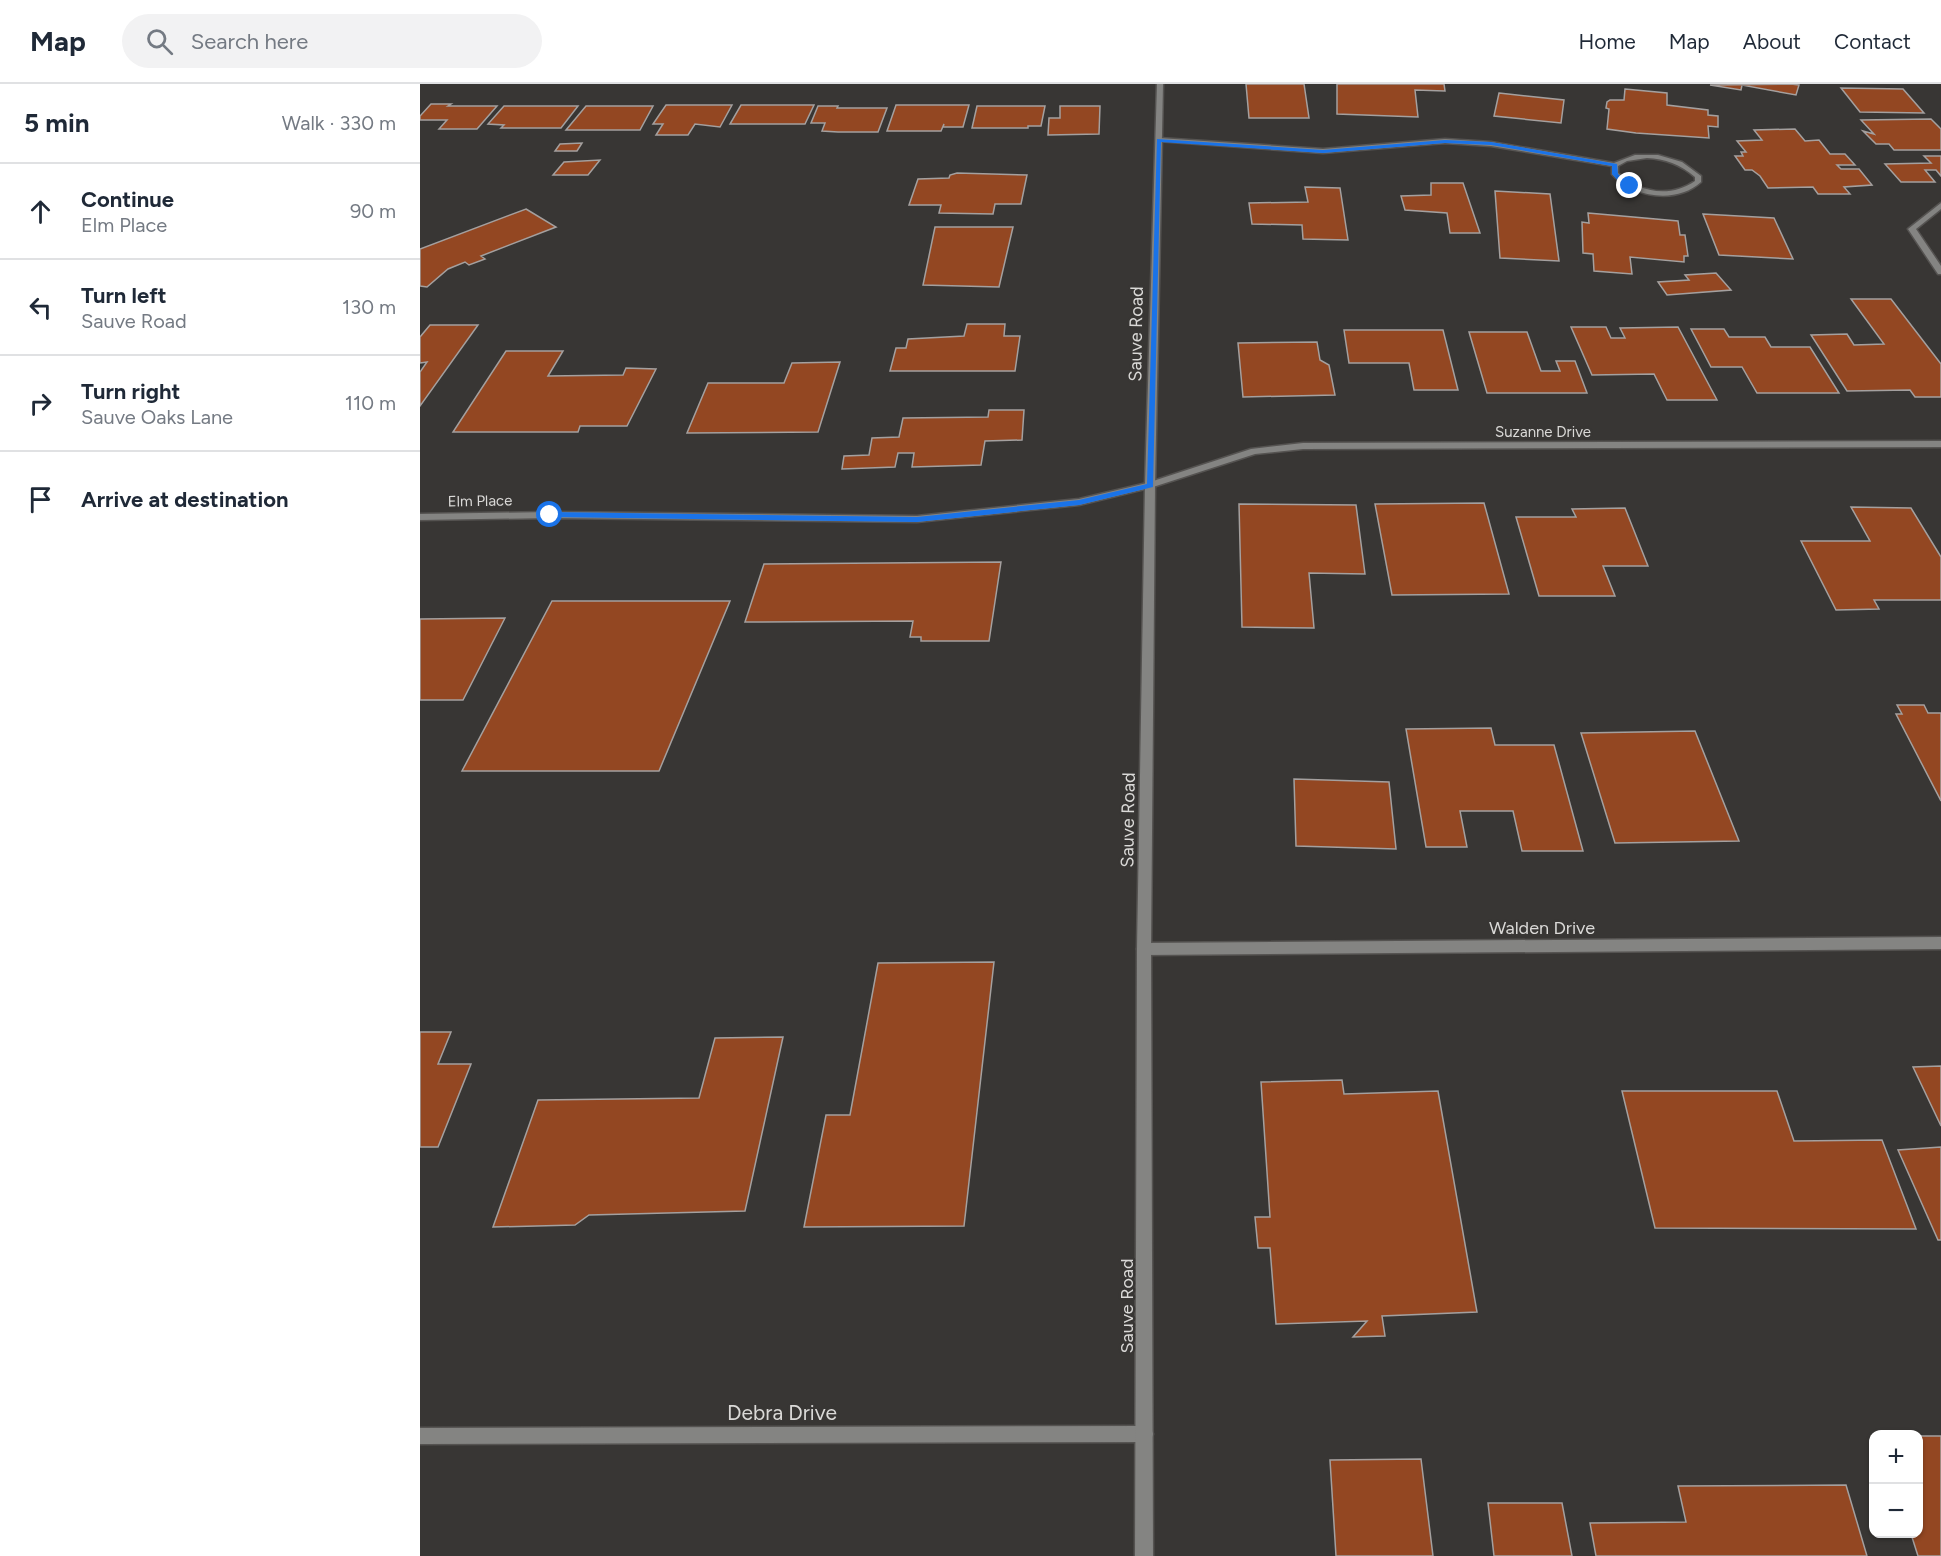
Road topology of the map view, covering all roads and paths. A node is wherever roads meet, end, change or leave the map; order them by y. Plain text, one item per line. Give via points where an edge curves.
1 (1160, 84) edge
2 (1159, 141) junction
3 (1615, 165) junction
4 (1941, 205) edge
5 (1941, 272) edge
6 (1941, 444) edge
7 (1150, 485) junction
8 (420, 517) edge
9 (1941, 943) edge
10 (1144, 950) junction
11 (1145, 1434) junction
12 (420, 1436) edge
13 (1144, 1556) edge

1 - 2 street, Sauve Road
2 - 3 street via 1323,151 1445,141 1491,144
2 - 7 street, Sauve Road
3 - 3 street via 1632,157 1666,158 1690,168 1698,182 1683,191 1647,191 1620,180
4 - 5 street via 1912,229
6 - 7 street, Suzanne Drive via 1303,446 1254,451
7 - 8 street, Elm Place via 1079,502 917,519
7 - 10 street, Sauve Road
9 - 10 street, Walden Drive
10 - 11 street, Sauve Road
11 - 12 street, Debra Drive
11 - 13 street, Sauve Road

